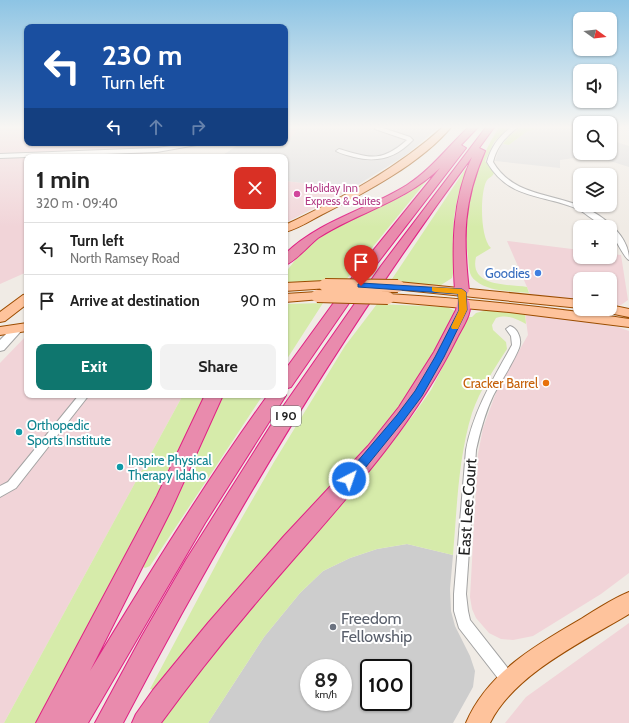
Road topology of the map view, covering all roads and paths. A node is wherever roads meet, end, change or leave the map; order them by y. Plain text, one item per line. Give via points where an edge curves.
1 (407, 160) edge
2 (441, 160) edge
3 (450, 160) edge
4 (466, 160) edge
5 (476, 160) edge
6 (490, 160) edge
7 (600, 220) edge
8 (288, 227) edge
9 (617, 236) edge
10 (629, 258) edge
11 (288, 259) edge
12 (288, 287) edge
13 (462, 297) junction
14 (288, 298) edge
15 (24, 300) edge
16 (573, 304) edge
17 (617, 311) edge
18 (629, 313) edge
19 (0, 318) edge
20 (24, 318) edge
21 (0, 322) edge
22 (629, 323) edge
23 (22, 328) edge
24 (510, 329) dead end
25 (0, 331) edge
26 (0, 347) edge
27 (288, 379) edge
28 (82, 398) edge
29 (213, 398) edge
30 (275, 398) edge
31 (0, 492) edge
32 (629, 602) edge
33 (510, 681) junction
34 (49, 723) edge
35 (73, 723) edge
36 (108, 723) edge
37 (145, 723) edge
38 (478, 723) edge

1 - 8 main road via 346,198
2 - 11 highway via 413,186 320,230
3 - 27 highway via 364,271
4 - 36 highway, I 90 via 359,304 285,417 192,573
5 - 13 highway, I 90 via 461,201 458,229
6 - 7 street via 498,176 525,190 577,207
9 - 10 street
12 - 13 main road, bridge via 398,286
13 - 14 main road, bridge
13 - 16 main road
13 - 22 main road
13 - 37 highway via 463,310 440,357 401,418 252,590 164,696
15 - 19 main road
17 - 18 main road
20 - 21 main road
23 - 25 main road
23 - 26 street
24 - 33 street, East Lee Court via 515,335 516,345 480,414 471,450 460,594 464,623
28 - 31 street via 12,485
29 - 34 highway via 164,503
30 - 35 highway, I 90 via 151,592
32 - 33 main road via 531,663
33 - 38 main road via 488,704

